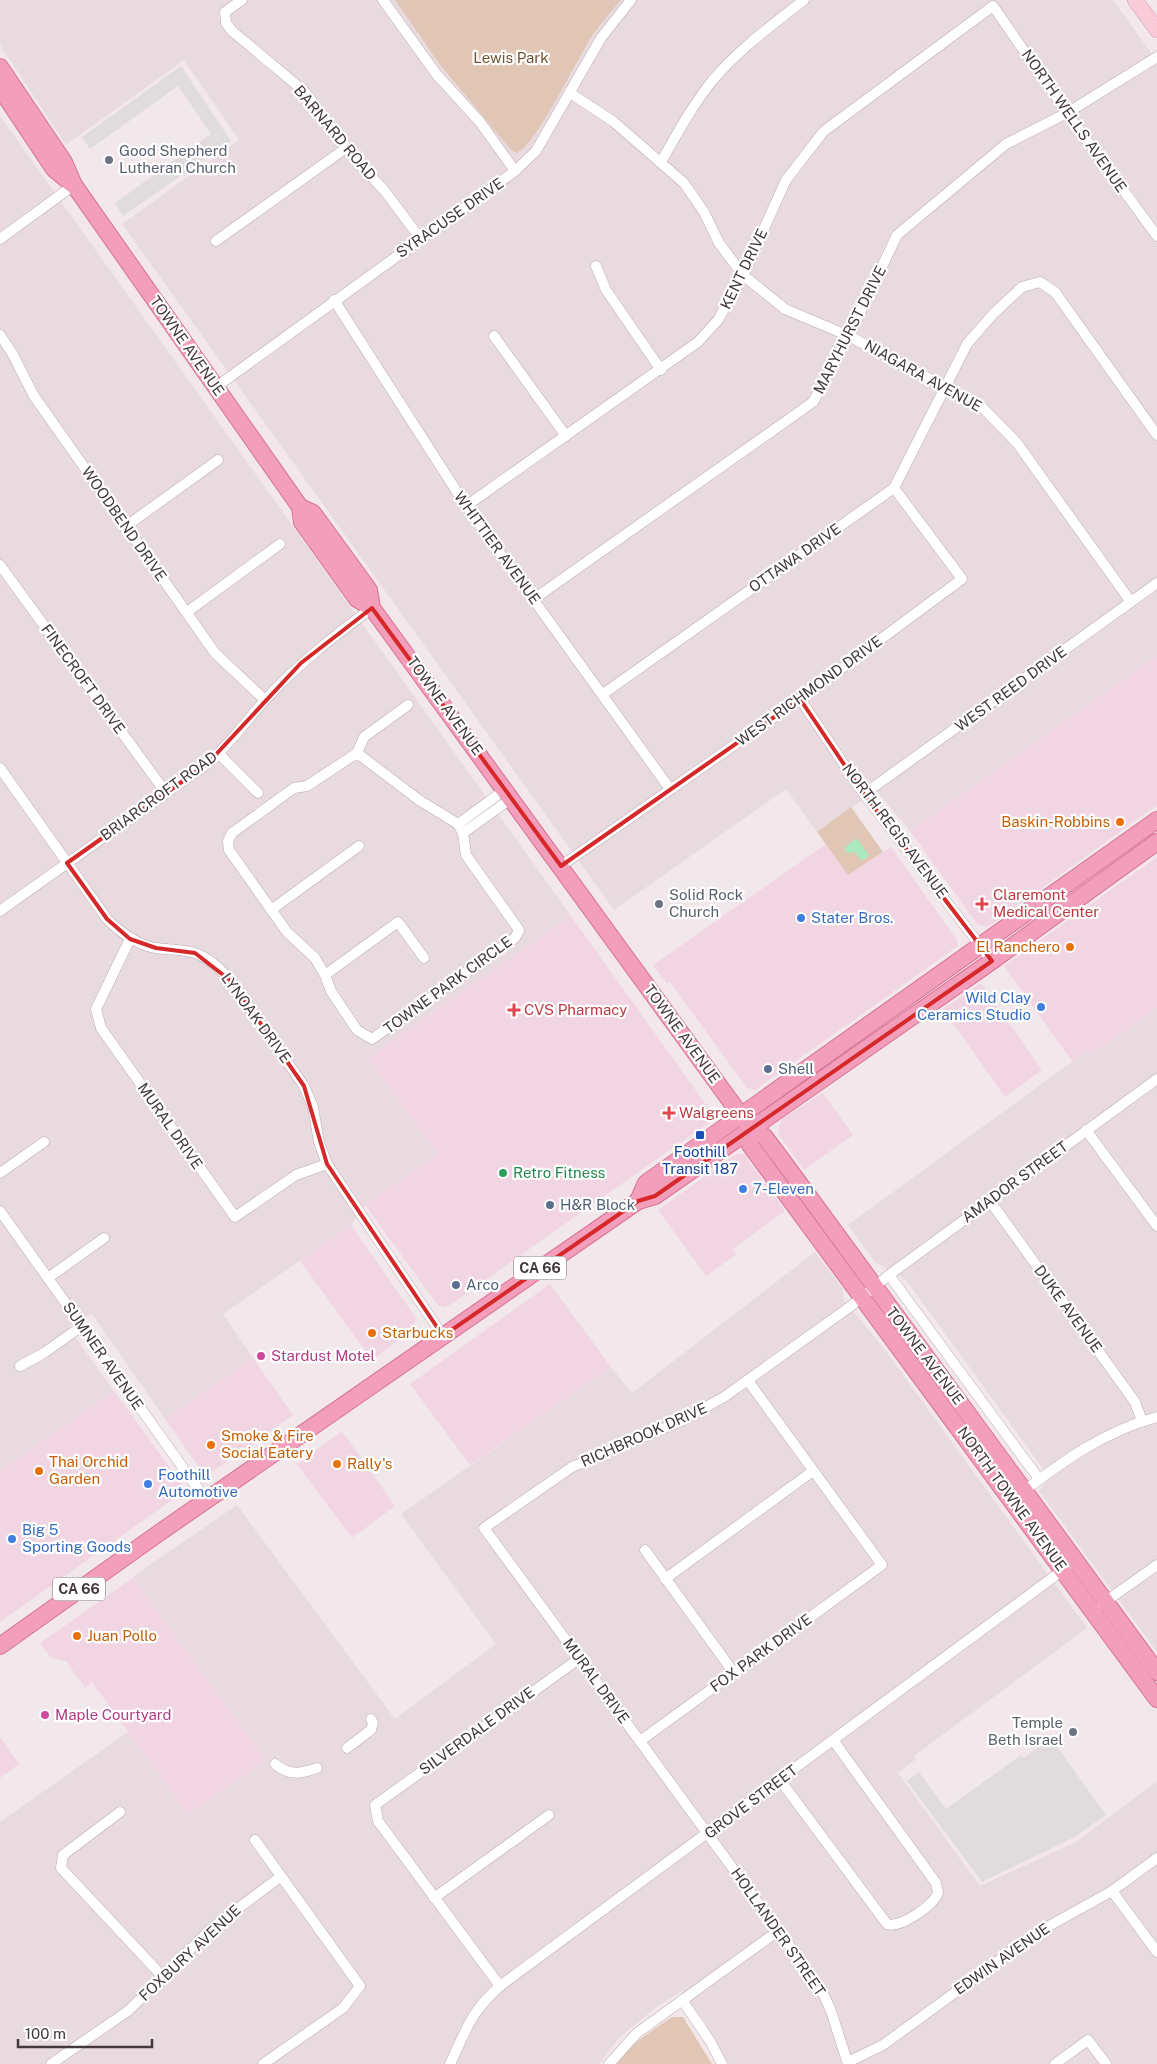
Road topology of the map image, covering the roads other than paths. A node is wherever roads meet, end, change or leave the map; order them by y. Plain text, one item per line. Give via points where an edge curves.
1 (242, 0) edge
2 (383, 0) edge
3 (631, 0) edge
4 (804, 0) edge
5 (1135, 0) edge
6 (993, 6) joint
7 (1157, 30) edge
8 (1157, 58) edge
9 (0, 67) edge
10 (0, 88) edge
11 (570, 93) junction
12 (1067, 113) junction
13 (33, 126) junction
14 (346, 148) junction
15 (662, 162) junction
16 (516, 172) junction
17 (74, 186) junction
18 (1157, 236) edge
19 (420, 238) junction
20 (0, 239) edge
21 (216, 241) dead end
22 (596, 266) dead end
23 (743, 275) junction
24 (334, 300) junction
25 (0, 335) edge
26 (494, 336) dead end
27 (849, 336) junction
28 (661, 370) junction
29 (216, 387) junction
30 (947, 387) junction
31 (1157, 435) edge
32 (566, 436) junction
33 (218, 460) dead end
34 (894, 488) junction
35 (466, 506) junction
36 (125, 526) junction
37 (280, 544) dead end
38 (0, 565) edge
39 (1157, 583) edge
40 (534, 600) junction
41 (1131, 602) junction
42 (372, 608) junction
43 (187, 612) junction
44 (603, 694) junction
45 (265, 700) junction
46 (800, 700) junction
47 (408, 705) dead end
48 (357, 753) junction
49 (219, 754) junction
50 (0, 768) edge
51 (670, 789) junction
52 (166, 793) junction
53 (258, 793) dead end
54 (509, 794) junction
55 (864, 794) junction
56 (1157, 820) edge
57 (460, 829) junction
58 (1157, 842) edge
59 (360, 846) dead end
60 (67, 864) junction
61 (561, 866) junction
62 (271, 910) junction
63 (0, 911) edge
64 (130, 939) junction
65 (982, 946) junction
66 (424, 958) dead end
67 (992, 961) junction
68 (325, 975) junction
69 (1157, 1079) edge
70 (746, 1122) junction
71 (1086, 1130) junction
72 (44, 1142) dead end
73 (326, 1164) junction
74 (0, 1173) edge
75 (990, 1201) junction
76 (0, 1211) edge
77 (3, 1223) edge
78 (1157, 1226) edge
79 (104, 1238) dead end
80 (889, 1275) junction
81 (48, 1278) junction
82 (869, 1293) junction
83 (82, 1326) junction
84 (443, 1336) junction
85 (20, 1366) dead end
86 (749, 1382) junction
87 (1157, 1417) edge
88 (1142, 1421) junction
89 (813, 1471) junction
90 (1039, 1479) junction
91 (1018, 1494) junction
92 (206, 1500) junction
93 (484, 1528) joint
94 (645, 1550) dead end
95 (1070, 1565) junction
96 (1157, 1565) edge
97 (665, 1579) junction
98 (1099, 1606) junction
99 (0, 1646) edge
100 (580, 1658) junction
101 (734, 1672) junction
102 (1157, 1672) edge
103 (1157, 1699) edge
104 (371, 1719) dead end
105 (833, 1740) junction
106 (640, 1741) junction
107 (347, 1748) dead end
108 (275, 1764) dead end
109 (317, 1768) dead end
110 (780, 1780) junction
111 (120, 1812) dead end
112 (549, 1815) dead end
113 (708, 1834) junction
114 (255, 1840) dead end
115 (1157, 1858) edge
116 (280, 1878) junction
117 (1112, 1891) junction
118 (434, 1898) junction
119 (778, 1930) junction
120 (1157, 1952) edge
121 (164, 1978) junction
122 (500, 1986) junction
123 (682, 2000) junction
124 (848, 2063) edge
125 (51, 2064) edge
126 (263, 2064) edge
127 (450, 2064) edge
128 (609, 2064) edge
129 (722, 2064) edge
130 (1055, 2064) edge
131 (1106, 2064) edge

1 - 14 street, BARNARD ROAD via 225,12 226,23 305,92
2 - 16 street via 437,75 480,122
3 - 11 street, SYRACUSE DRIVE via 601,38
4 - 15 street via 761,33 713,80 692,108
5 - 7 main road
6 - 12 street, NORTH WELLS AVENUE
6 - 23 street, KENT DRIVE via 824,131 786,180
8 - 12 street, MARYHURST DRIVE
9 - 13 main road, TOWNE AVENUE
10 - 13 main road, TOWNE AVENUE
11 - 15 street, NIAGARA AVENUE via 614,122
11 - 16 street, SYRACUSE DRIVE via 536,151
12 - 18 street, NORTH WELLS AVENUE
12 - 27 street, MARYHURST DRIVE via 1006,144 897,235
13 - 17 main road, TOWNE AVENUE via 64,162
14 - 19 street, BARNARD ROAD via 384,190
14 - 21 street
15 - 23 street, NIAGARA AVENUE via 684,183
16 - 19 street, SYRACUSE DRIVE
17 - 20 street
17 - 29 main road, TOWNE AVENUE
19 - 24 street, SYRACUSE DRIVE
22 - 28 street via 606,290
23 - 27 street, NIAGARA AVENUE via 785,309
23 - 28 street, KENT DRIVE via 718,320 698,342
24 - 29 street, SYRACUSE DRIVE
24 - 35 street, WHITTIER AVENUE
25 - 36 street, WOODBEND DRIVE via 34,396
26 - 32 street
27 - 30 street, NIAGARA AVENUE
27 - 40 street, MARYHURST DRIVE via 813,402
28 - 32 street, KENT DRIVE
29 - 42 main road, TOWNE AVENUE via 300,507 313,513 368,590
30 - 31 street, OTTAWA DRIVE via 967,344 993,314 1022,288 1040,282 1055,292
30 - 34 street, OTTAWA DRIVE
30 - 41 street, NIAGARA AVENUE via 982,407 1002,426
32 - 35 street, KENT DRIVE
33 - 36 street
34 - 44 street, OTTAWA DRIVE
34 - 46 street, WEST RICHMOND DRIVE via 962,579
35 - 40 street, WHITTIER AVENUE
36 - 43 street, WOODBEND DRIVE
37 - 43 street
38 - 52 street, FINECROFT DRIVE
39 - 41 street, WEST REED DRIVE
40 - 44 street, WHITTIER AVENUE
41 - 55 street, WEST REED DRIVE
42 - 45 street, BRIARCROFT ROAD via 313,652
42 - 54 main road, TOWNE AVENUE
43 - 45 street, WOODBEND DRIVE via 215,653
44 - 51 street, WHITTIER AVENUE
45 - 49 street, BRIARCROFT ROAD
46 - 51 street, WEST RICHMOND DRIVE
46 - 55 street, NORTH REGIS AVENUE
47 - 48 street via 364,737
48 - 57 street
48 - 62 street, TOWNE PARK CIRCLE via 306,786 294,788 232,833 229,850
49 - 52 street, BRIARCROFT ROAD
49 - 53 street
50 - 60 street, LYNOAK DRIVE
51 - 61 street, WEST RICHMOND DRIVE
52 - 60 street, BRIARCROFT ROAD
54 - 57 street
54 - 61 main road, TOWNE AVENUE
55 - 65 street, NORTH REGIS AVENUE
56 - 65 main road
57 - 68 street, TOWNE PARK CIRCLE via 466,855 518,930 515,938 372,1039 358,1030 331,992
58 - 67 main road
59 - 62 street
60 - 63 street, BRIARCROFT ROAD
60 - 64 street, LYNOAK DRIVE via 107,920
61 - 70 main road, TOWNE AVENUE
62 - 68 street, TOWNE PARK CIRCLE via 287,932 315,958
64 - 73 street, LYNOAK DRIVE via 156,948 195,953 221,969 304,1086 313,1107
64 - 73 street, MURAL DRIVE via 96,1010 101,1028 235,1217 296,1174
65 - 67 street, NORTH REGIS AVENUE
65 - 70 main road
66 - 68 street via 398,922
67 - 70 main road
69 - 71 street, AMADOR STREET
70 - 82 main road, TOWNE AVENUE via 764,1136
70 - 84 main road, CA 66 via 646,1183 638,1201
71 - 75 street, AMADOR STREET
71 - 78 street
72 - 74 street
73 - 84 street, LYNOAK DRIVE
75 - 80 street, AMADOR STREET
75 - 88 street, DUKE AVENUE via 1135,1402
76 - 77 street, SUMNER AVENUE
77 - 81 street, SUMNER AVENUE
79 - 81 street
80 - 82 street, AMADOR STREET
80 - 90 street
81 - 83 street, SUMNER AVENUE
82 - 86 street, RICHBROOK DRIVE
82 - 91 main road, TOWNE AVENUE
83 - 85 street
83 - 92 street, SUMNER AVENUE
84 - 92 main road, CA 66
86 - 89 street
86 - 93 street, RICHBROOK DRIVE via 692,1416 572,1467
87 - 88 street
88 - 90 street via 1118,1429 1081,1449
89 - 97 street
89 - 101 street, FOX PARK DRIVE via 882,1565
90 - 91 street
91 - 95 main road, TOWNE AVENUE
92 - 99 main road, CA 66
93 - 100 street, MURAL DRIVE
94 - 97 street
95 - 98 main road, TOWNE AVENUE
95 - 105 street, GROVE STREET
96 - 98 street
97 - 101 street
98 - 102 main road, TOWNE AVENUE
98 - 103 main road
100 - 106 street, MURAL DRIVE
100 - 118 street, SILVERDALE DRIVE via 375,1805 378,1821
101 - 106 street, FOX PARK DRIVE
104 - 107 street via 371,1730
105 - 110 street, GROVE STREET
105 - 110 street via 936,1883 938,1893 934,1901 904,1923 887,1924
106 - 113 street, MURAL DRIVE
108 - 109 street via 293,1774
110 - 113 street, GROVE STREET
111 - 121 street via 63,1855 60,1868
112 - 118 street
113 - 119 street, HOLLANDER STREET
113 - 122 street, GROVE STREET
114 - 116 street
115 - 117 street, EDWIN AVENUE
116 - 121 street, FOXBURY AVENUE via 213,1927
116 - 126 street via 360,1986 343,2008
117 - 120 street
117 - 124 street, EDWIN AVENUE via 1038,1932 883,2045
118 - 122 street
119 - 123 street
119 - 124 street, HOLLANDER STREET via 821,1989
121 - 125 street, FOXBURY AVENUE via 128,2010
122 - 127 street, GROVE STREET via 470,2018
123 - 128 street via 637,2032
123 - 129 street
130 - 131 street via 1088,2040

